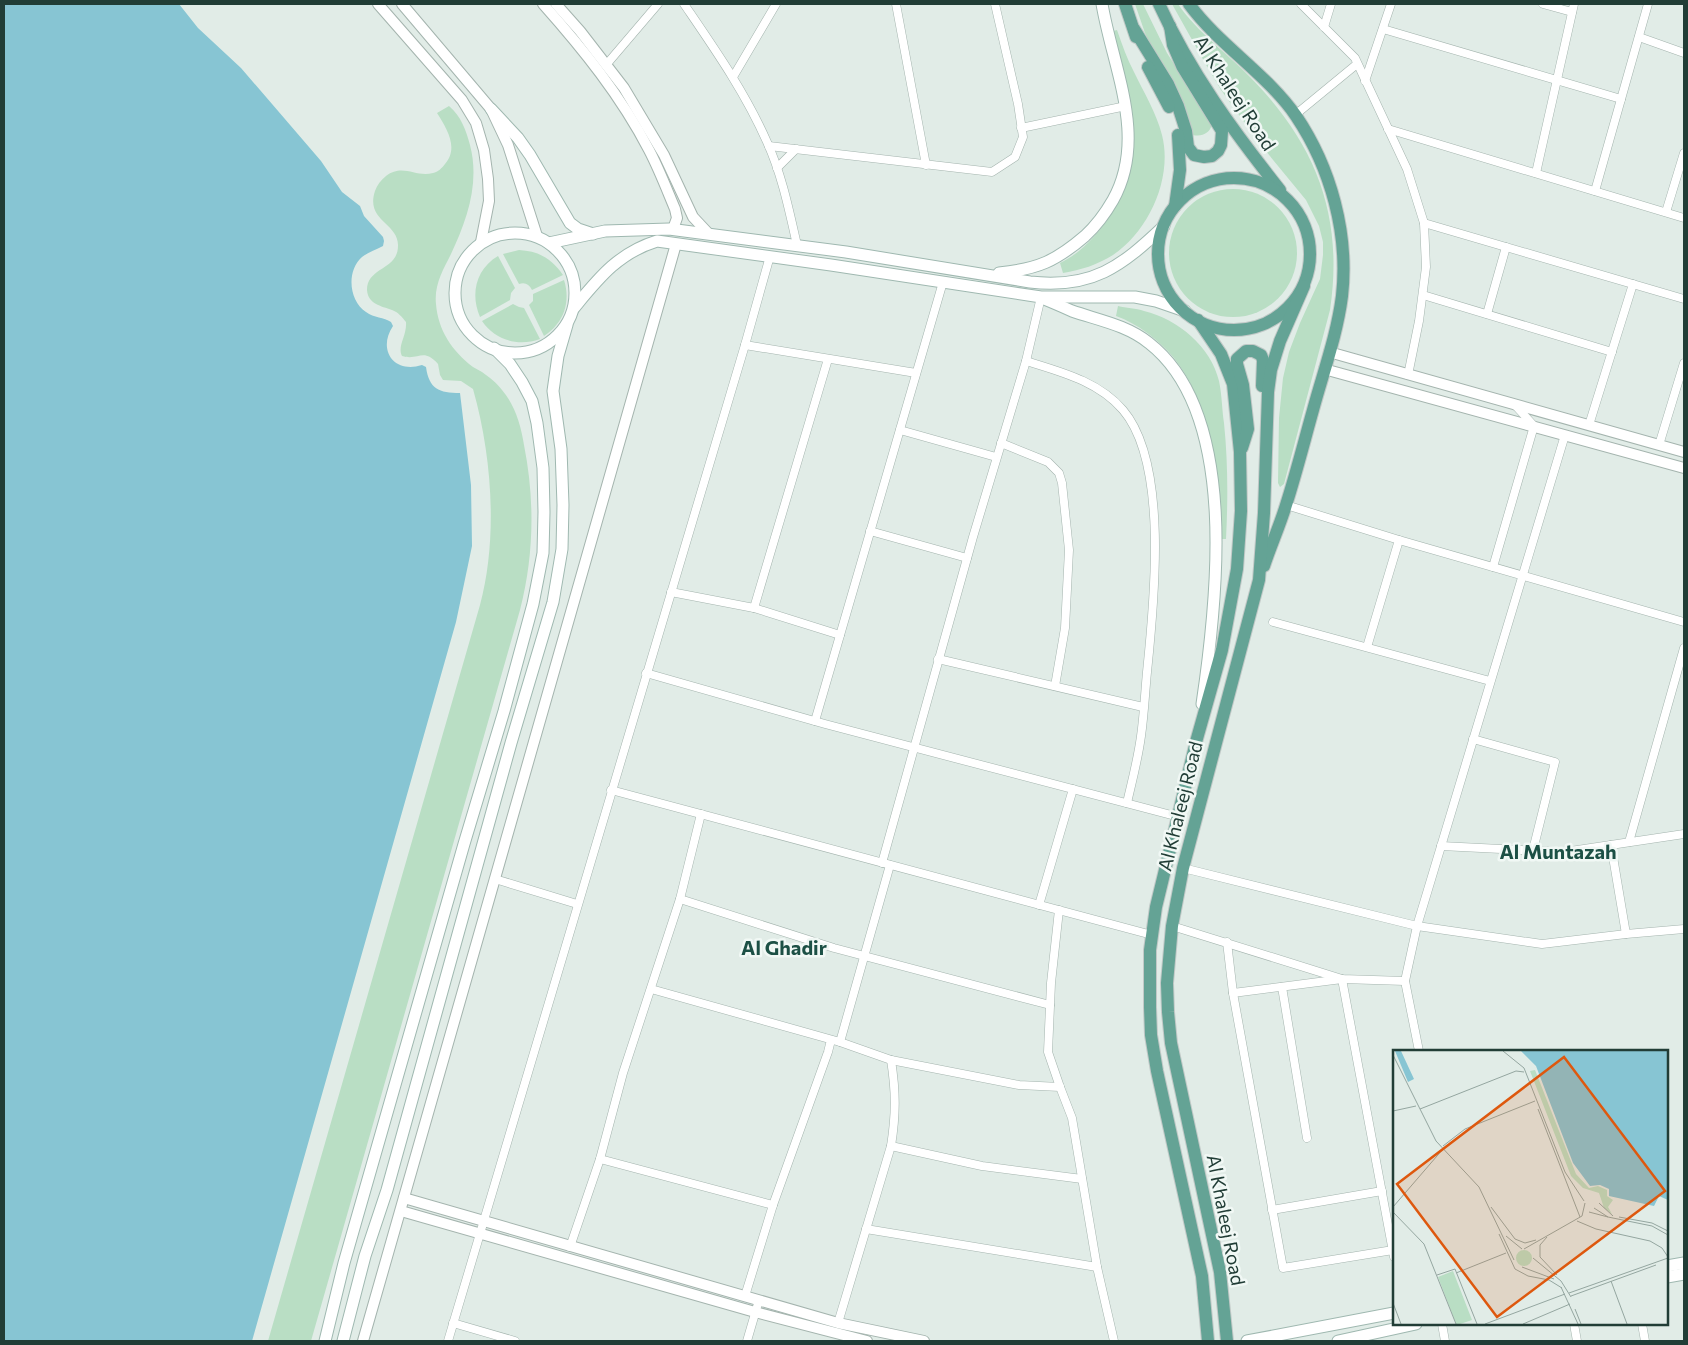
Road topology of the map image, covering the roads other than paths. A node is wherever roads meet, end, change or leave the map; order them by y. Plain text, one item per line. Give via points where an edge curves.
1 (378, 4) edge
2 (402, 4) edge
3 (543, 4) edge
4 (556, 4) edge
5 (658, 4) edge
6 (684, 4) edge
7 (776, 4) edge
8 (896, 4) edge
9 (995, 4) edge
10 (1102, 4) edge
11 (1125, 4) edge
12 (1159, 4) edge
13 (1189, 4) edge
14 (1301, 4) edge
15 (1331, 4) edge
16 (1391, 4) edge
17 (1543, 4) edge
18 (1574, 4) edge
19 (1648, 4) edge
20 (1572, 12) junction
21 (1170, 26) junction
22 (1324, 27) junction
23 (1134, 29) junction
24 (1383, 29) junction
25 (1638, 37) junction
26 (1684, 53) edge
27 (1358, 64) junction
28 (606, 65) junction
29 (733, 77) junction
30 (1365, 80) junction
31 (1557, 80) junction
32 (1621, 99) junction
33 (1126, 106) junction
34 (491, 109) junction
35 (1295, 115) junction
36 (1021, 128) junction
37 (1388, 129) junction
38 (769, 146) junction
39 (796, 149) junction
40 (1684, 153) edge
41 (926, 165) junction
42 (777, 168) junction
43 (1536, 173) junction
44 (1595, 191) junction
45 (1286, 198) junction
46 (1175, 206) junction
47 (1666, 212) junction
48 (1684, 218) edge
49 (1424, 223) junction
50 (1164, 226) junction
51 (673, 229) junction
52 (708, 233) junction
53 (592, 234) junction
54 (537, 236) junction
55 (481, 242) junction
56 (549, 243) junction
57 (676, 244) junction
58 (797, 245) junction
59 (1506, 247) junction
60 (770, 256) junction
61 (984, 274) junction
62 (943, 282) junction
63 (1633, 284) junction
64 (1304, 286) junction
65 (1423, 295) junction
66 (1041, 297) junction
67 (1684, 299) edge
68 (574, 308) junction
69 (1185, 311) junction
70 (1487, 314) junction
71 (1198, 320) junction
72 (567, 325) junction
73 (746, 345) junction
74 (494, 348) junction
75 (1329, 352) junction
76 (1612, 352) junction
77 (828, 359) junction
78 (1026, 361) junction
79 (1684, 363) edge
80 (1324, 368) junction
81 (916, 373) junction
82 (1408, 375) junction
83 (1515, 405) junction
84 (1589, 425) junction
85 (1534, 426) junction
86 (900, 430) junction
87 (1565, 435) junction
88 (1000, 443) junction
89 (1659, 445) junction
90 (1240, 452) junction
91 (1684, 452) edge
92 (1265, 453) junction
93 (996, 457) junction
94 (1684, 468) edge
95 (1286, 505) junction
96 (870, 531) junction
97 (1399, 540) junction
98 (967, 558) junction
99 (1493, 567) junction
100 (1523, 576) junction
101 (1259, 580) junction
102 (671, 592) junction
103 (754, 608) junction
104 (1273, 622) dead end
105 (1684, 622) edge
106 (840, 635) junction
107 (1367, 647) junction
108 (1684, 648) edge
109 (938, 659) junction
110 (646, 673) junction
111 (1681, 674) edge
112 (1490, 681) junction
113 (1055, 686) junction
114 (1144, 707) junction
115 (815, 721) junction
116 (1473, 739) junction
117 (1196, 742) junction
118 (913, 747) junction
119 (1073, 789) junction
120 (611, 790) junction
121 (1128, 803) junction
122 (702, 814) junction
123 (1179, 817) junction
124 (1684, 834) edge
125 (1629, 842) junction
126 (1611, 845) junction
127 (1441, 846) junction
128 (1533, 850) junction
129 (886, 864) junction
130 (1183, 868) junction
131 (495, 879) junction
132 (680, 899) junction
133 (577, 904) junction
134 (1039, 905) junction
135 (1059, 910) junction
136 (1172, 926) junction
137 (1417, 926) junction
138 (1684, 929) edge
139 (1626, 934) junction
140 (1152, 935) junction
141 (1227, 942) junction
142 (863, 956) junction
143 (1342, 979) junction
144 (1405, 981) junction
145 (1282, 987) junction
146 (650, 990) junction
147 (1233, 992) junction
148 (1050, 1005) junction
149 (831, 1040) junction
150 (840, 1042) junction
151 (1419, 1050) edge
152 (891, 1060) junction
153 (1060, 1087) junction
154 (1307, 1138) dead end
155 (891, 1146) junction
156 (600, 1159) junction
157 (1082, 1179) junction
158 (1382, 1191) junction
159 (404, 1198) junction
160 (772, 1205) junction
161 (1272, 1210) junction
162 (401, 1212) junction
163 (483, 1221) junction
164 (866, 1229) junction
165 (480, 1234) junction
166 (570, 1247) junction
167 (1393, 1248) edge
168 (1393, 1253) edge
169 (1684, 1263) edge
170 (1668, 1266) edge
171 (1097, 1267) junction
172 (1684, 1274) edge
173 (1668, 1277) edge
174 (745, 1296) junction
175 (759, 1300) junction
176 (755, 1312) junction
177 (1393, 1313) edge
178 (838, 1322) junction
179 (453, 1323) junction
180 (1411, 1325) edge
181 (1442, 1325) edge
182 (1574, 1325) edge
183 (1642, 1325) edge
184 (325, 1341) edge
185 (343, 1341) edge
186 (363, 1341) edge
187 (448, 1341) edge
188 (515, 1341) edge
189 (746, 1341) edge
190 (867, 1341) edge
191 (924, 1341) edge
192 (1114, 1341) edge
193 (1208, 1341) edge
194 (1227, 1341) edge
195 (1247, 1341) edge
196 (1338, 1341) edge
197 (1445, 1341) edge
198 (1578, 1341) edge
199 (1644, 1341) edge

1 - 55 street via 462,100 476,123 484,150 489,201
2 - 34 street
3 - 51 street via 598,69 645,142 676,209
4 - 28 street
5 - 28 street
6 - 29 street
7 - 29 street
8 - 41 street
9 - 36 street
10 - 33 main road
11 - 23 main road
12 - 21 main road, Al Khaleej Road
13 - 35 main road
14 - 22 street
15 - 22 street
16 - 24 street
17 - 20 street
18 - 20 street
19 - 25 street
20 - 31 street
21 - 23 main road via 1173,46 1182,66 1222,131 1221,145 1212,156 1194,155 1188,147 1186,131 1168,84
21 - 45 main road, Al Khaleej Road via 1223,116
22 - 27 street
23 - 46 main road via 1176,126 1180,170
24 - 30 street
24 - 31 street
25 - 26 street
25 - 32 street
27 - 30 street
27 - 35 street
28 - 52 street via 624,88 664,155 693,217
29 - 38 street
30 - 37 street
31 - 32 street
31 - 43 street
32 - 44 street
33 - 36 street
33 - 61 main road via 1129,129 1126,166 1116,194 1095,227 1064,253 1047,262 1030,268
34 - 53 main road via 530,155 570,223
34 - 54 street via 508,145
35 - 75 main road via 1325,171 1340,224 1343,276
36 - 41 street via 1023,137 1015,157 992,172
37 - 43 street
37 - 49 street via 1407,169
38 - 39 street
38 - 42 street
39 - 41 street
39 - 42 street
40 - 47 street
42 - 58 street
43 - 44 street
44 - 47 street
45 - 46 main road via 1267,185 1245,179 1222,179 1200,186
45 - 64 main road via 1301,217 1309,239 1310,263
46 - 50 main road
47 - 48 street
49 - 59 street
49 - 65 street via 1426,267
50 - 61 main road via 1119,264 1092,278 1044,283
50 - 69 main road via 1158,252 1160,270 1166,287
51 - 52 main road
51 - 53 main road via 628,229
52 - 58 main road
53 - 56 main road
54 - 55 main road via 520,232 500,234
54 - 56 main road
55 - 74 main road via 466,256 457,274 454,294 458,314 468,332 484,345
56 - 68 main road via 564,258 572,274 576,291
57 - 60 main road
57 - 68 main road via 657,241 641,246 620,259 603,273
57 - 131 street
58 - 61 main road
59 - 63 street
59 - 70 street
60 - 62 main road
60 - 73 street
62 - 66 main road
62 - 81 street
63 - 67 street
63 - 76 street
64 - 71 main road via 1292,305 1274,319 1254,328 1231,330 1209,326
64 - 92 main road, Al Khaleej Road via 1280,341 1272,370 1267,399
65 - 70 street
65 - 82 street
66 - 69 main road via 1135,297
66 - 78 street
66 - 117 main road via 1128,330 1148,342 1177,372 1198,414 1211,473 1216,578
68 - 72 main road
69 - 71 main road
70 - 76 street
71 - 90 main road, Al Khaleej Road via 1221,354 1233,384
72 - 74 main road via 540,348 524,353
72 - 185 main road via 553,391 561,449 563,505 562,549 553,602
73 - 77 street
73 - 102 street
74 - 184 main road via 510,364 532,401 543,468 543,553 533,604 504,711 344,1263
75 - 80 main road
75 - 82 street
76 - 84 street
77 - 81 street
77 - 103 street
78 - 88 street
78 - 114 street via 1088,382 1108,396 1135,428 1143,451 1155,541 1155,595
79 - 89 street
80 - 85 street
80 - 95 main road
81 - 86 street
82 - 83 street
83 - 84 street
83 - 85 street
84 - 89 street
85 - 87 street
85 - 99 street
86 - 93 street
86 - 96 street
87 - 94 street
87 - 100 street
88 - 93 street
88 - 113 street via 1048,462 1059,473 1062,483 1069,550 1065,628
89 - 91 street
90 - 92 main road via 1248,429 1237,364 1241,354 1253,351 1263,360
90 - 117 main road, Al Khaleej Road via 1241,511 1237,569 1222,650
92 - 101 main road, Al Khaleej Road
93 - 98 street
95 - 97 street
95 - 101 main road
96 - 98 street
96 - 106 street
97 - 99 street
97 - 107 street
98 - 109 street
99 - 100 street
100 - 105 street
100 - 112 street
101 - 130 main road, Al Khaleej Road
102 - 103 street
102 - 110 street
103 - 106 street
104 - 107 street
106 - 115 street
107 - 112 street
108 - 111 street
109 - 113 street
109 - 118 street
110 - 115 street
110 - 120 street
111 - 125 street
112 - 116 street
113 - 114 street
114 - 121 street
115 - 118 street
116 - 127 street
116 - 128 street via 1555,762
117 - 123 main road, Al Khaleej Road
118 - 119 street
118 - 129 street
119 - 121 street
119 - 134 street
120 - 122 street
120 - 133 street
121 - 123 street
122 - 129 street
122 - 132 street
123 - 140 main road, Al Khaleej Road via 1162,880
124 - 125 street
125 - 126 street
126 - 128 street via 1564,852
126 - 139 street
127 - 128 street
127 - 137 street
129 - 134 street
129 - 142 street
130 - 136 main road, Al Khaleej Road
130 - 137 street
131 - 133 street
131 - 159 street
132 - 142 street
132 - 146 street
133 - 163 street
134 - 135 street
135 - 140 street
135 - 148 street
136 - 141 street
136 - 194 main road, Al Khaleej Road via 1167,983 1171,1043 1220,1272
137 - 139 street via 1542,944
137 - 144 street
138 - 139 street
140 - 193 main road, Al Khaleej Road via 1149,970 1151,1035 1202,1276
141 - 143 street
141 - 147 street
142 - 148 street
142 - 150 street
143 - 144 street
143 - 145 street
143 - 158 street
144 - 151 street
145 - 147 street
145 - 154 street
146 - 149 street
146 - 156 street
147 - 161 street
148 - 153 street via 1048,1052
149 - 150 street
149 - 160 street
150 - 152 street
152 - 153 street via 1019,1085
152 - 155 street via 896,1091
153 - 157 street via 1072,1118
155 - 157 street via 982,1166
155 - 164 street
156 - 160 street
156 - 166 street
157 - 171 street
158 - 161 street
158 - 167 street
159 - 162 street
159 - 163 street
160 - 174 street
161 - 168 street via 1283,1268
162 - 165 street
162 - 186 street
163 - 165 street
163 - 166 street
164 - 171 street
164 - 178 street
165 - 176 street
165 - 179 street
166 - 174 street
169 - 170 main road
171 - 192 street
172 - 173 main road
174 - 175 street
175 - 176 street
175 - 178 street
176 - 189 street
176 - 190 street
177 - 195 main road
178 - 191 street
179 - 187 street
179 - 188 street
180 - 196 main road
181 - 197 street
182 - 198 street
183 - 199 street

